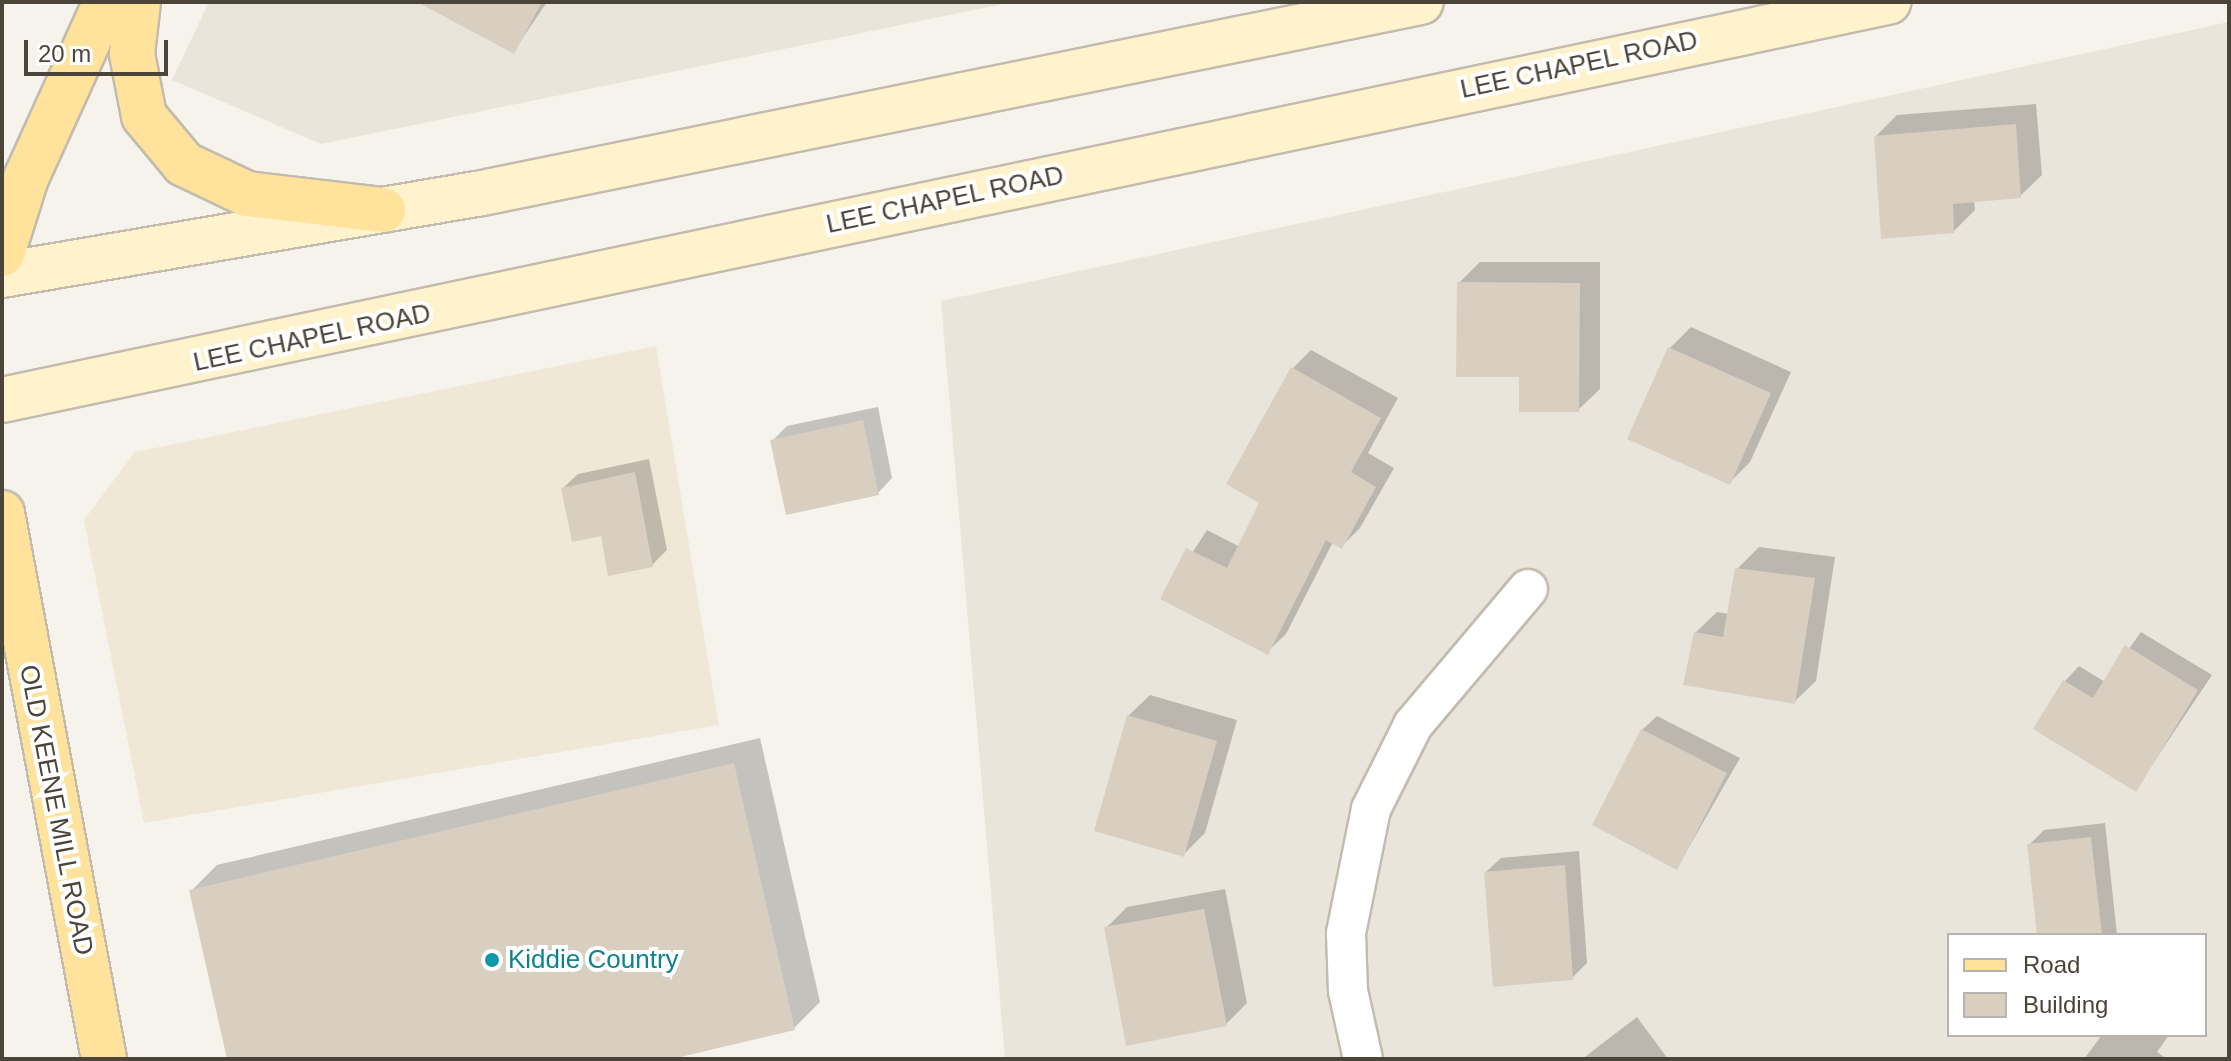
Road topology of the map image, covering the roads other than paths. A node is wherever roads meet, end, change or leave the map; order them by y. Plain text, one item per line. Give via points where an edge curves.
1 (106, 2) edge
2 (138, 2) edge
3 (1421, 2) edge
4 (1888, 2) edge
5 (383, 210) junction
6 (2, 254) edge
7 (2, 275) edge
8 (2, 400) edge
9 (2, 513) edge
10 (1528, 589) dead end
11 (104, 1059) edge
12 (1363, 1059) edge

1 - 6 main road via 26,178
2 - 5 main road via 132,54 144,116 184,164 247,194
3 - 5 main road
4 - 8 main road, LEE CHAPEL ROAD
5 - 7 main road
9 - 11 main road, OLD KEENE MILL ROAD
10 - 12 street via 1413,725 1371,809 1346,933 1348,991

